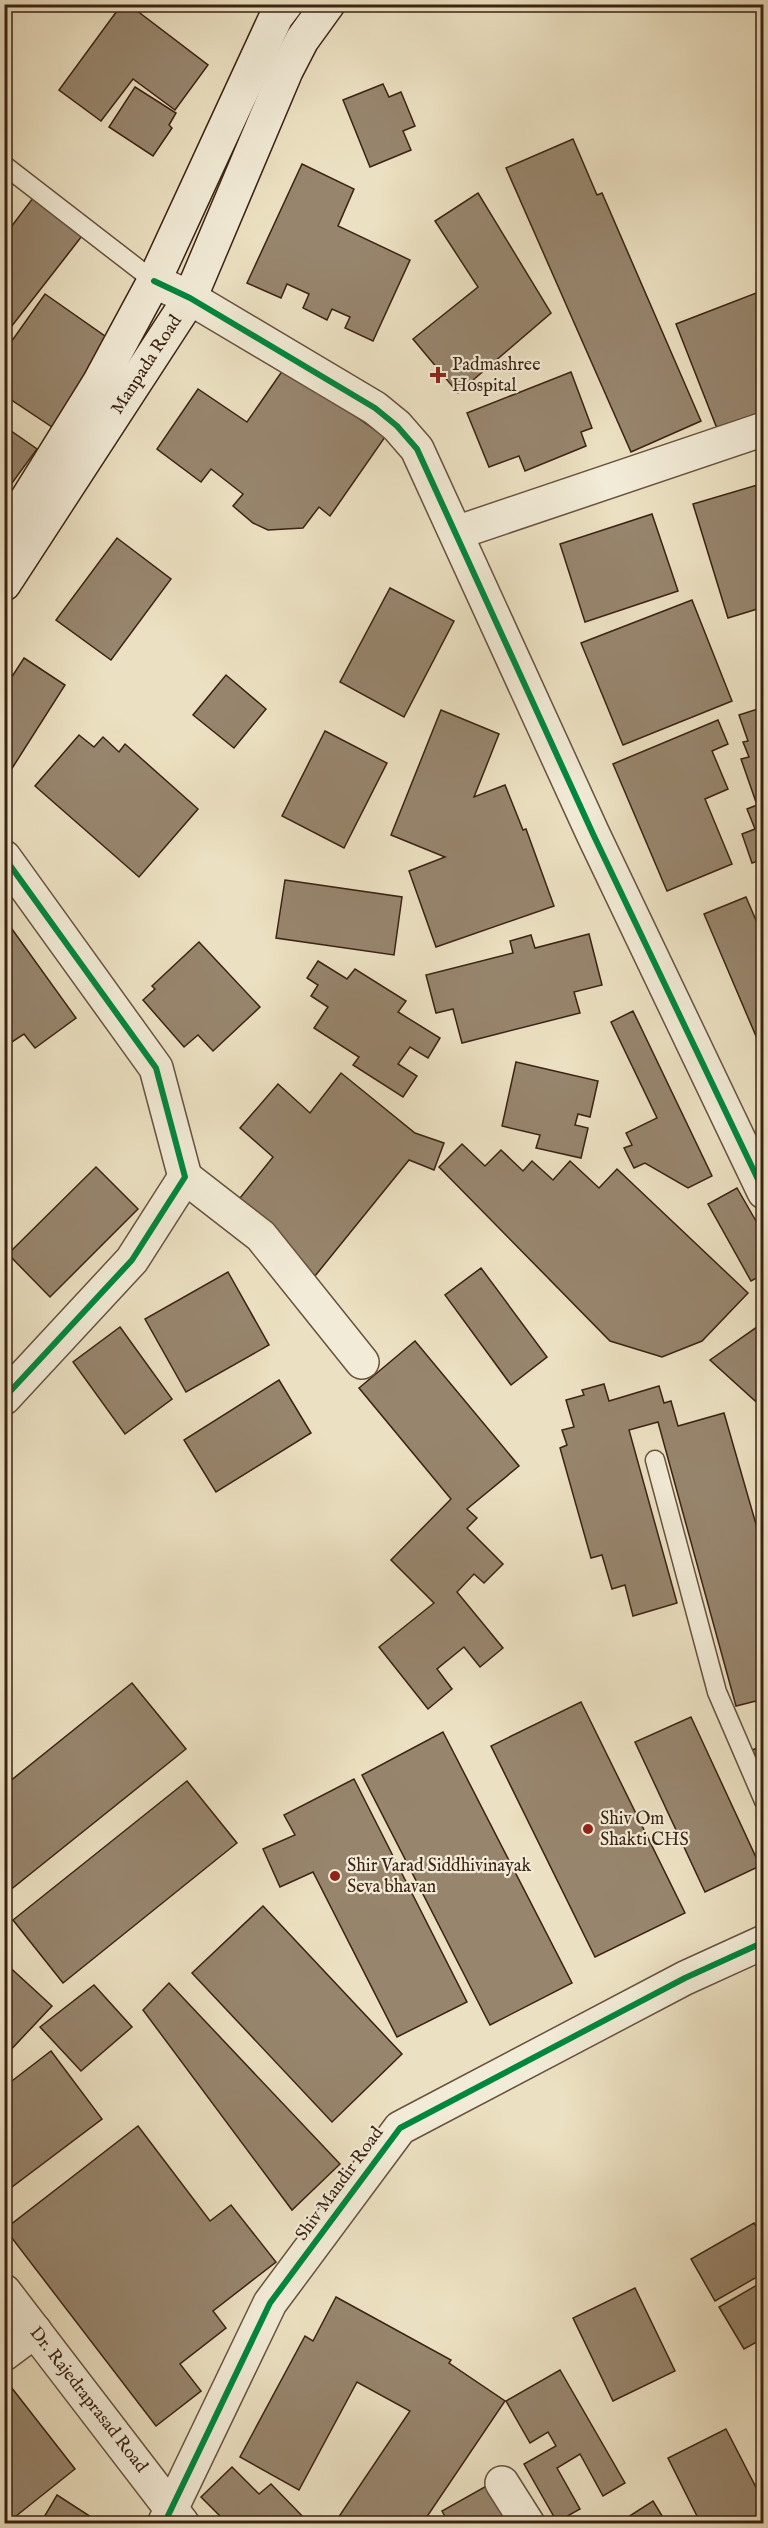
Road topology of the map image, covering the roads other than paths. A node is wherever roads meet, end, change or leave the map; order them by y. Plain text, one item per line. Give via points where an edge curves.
1 (328, 4) edge
2 (275, 8) edge
3 (302, 40) junction
4 (4, 165) edge
5 (154, 281) junction
6 (190, 298) junction
7 (764, 429) edge
8 (456, 533) junction
9 (4, 536) edge
10 (4, 584) edge
11 (4, 857) edge
12 (760, 1176) edge
13 (184, 1177) junction
14 (362, 1362) dead end
15 (4, 1398) edge
16 (654, 1460) dead end
17 (764, 1801) edge
18 (764, 1942) edge
19 (4, 2291) edge
20 (35, 2331) junction
21 (4, 2354) edge
22 (502, 2483) dead end
23 (173, 2519) edge
24 (528, 2523) edge

1 - 3 street, Manpada Road
2 - 3 street
2 - 5 street, Manpada Road
3 - 6 street, Manpada Road
4 - 5 lane
5 - 6 street
5 - 9 street, Manpada Road via 99,383
6 - 8 street via 375,408 397,426 417,449
6 - 10 street, Manpada Road
7 - 8 street
8 - 12 street via 593,834
11 - 13 street via 156,1068
13 - 14 street via 261,1236
13 - 15 street via 132,1260
16 - 17 lane via 717,1692
18 - 23 street, Shiv Mandir Road via 685,1978 400,2128 270,2304
19 - 20 street, Dr. Rajedraprasad Road
20 - 21 street
20 - 23 street, Dr. Rajedraprasad Road
22 - 24 street

